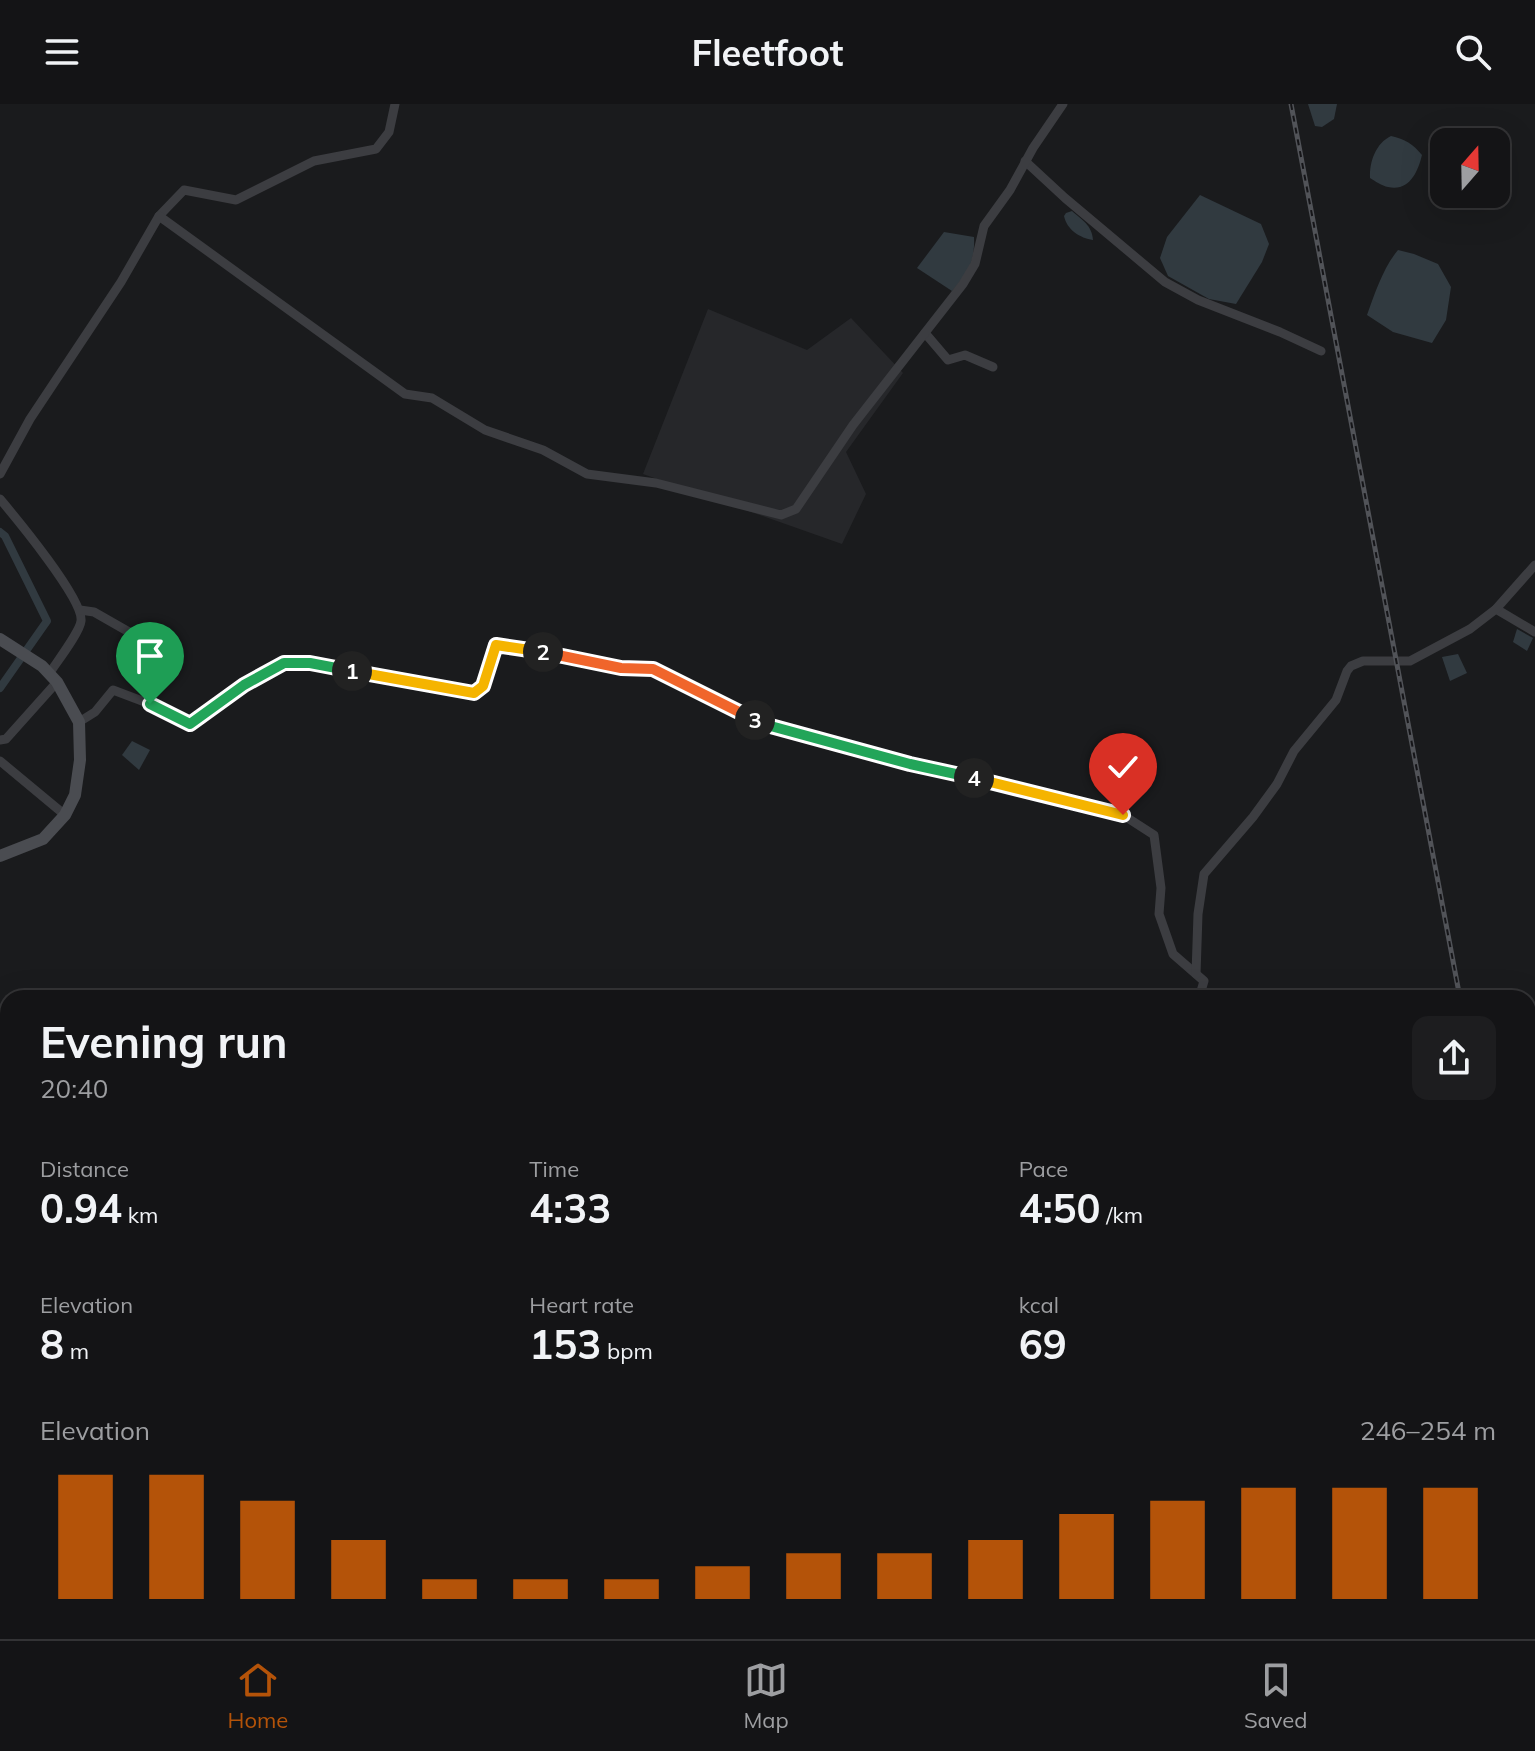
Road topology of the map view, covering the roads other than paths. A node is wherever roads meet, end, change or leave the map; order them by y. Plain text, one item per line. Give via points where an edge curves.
1 (395, 104) edge
2 (1063, 104) edge
3 (1025, 161) junction
4 (159, 216) junction
5 (925, 333) junction
6 (1321, 351) dead end
7 (993, 367) dead end
8 (0, 474) edge
9 (0, 499) edge
10 (1535, 565) edge
11 (1496, 609) junction
12 (80, 610) junction
13 (1535, 632) edge
14 (4, 643) edge
15 (150, 644) dead end
16 (49, 674) junction
17 (79, 722) junction
18 (0, 740) edge
19 (0, 761) edge
20 (65, 815) junction
21 (0, 856) edge
22 (1196, 974) junction
23 (1201, 990) edge

1 - 4 street via 389,132 376,149 314,161 236,200 184,190
2 - 3 street
3 - 5 street via 984,226 975,264
3 - 6 street via 1165,282
4 - 5 street via 405,394 432,398 485,430 543,450 587,474 656,483 781,515 796,509
4 - 8 street
5 - 7 street via 948,360 965,355
9 - 12 street
10 - 11 street
11 - 13 street
11 - 22 street via 1410,661 1351,666 1336,700 1294,751 1277,784 1204,874
12 - 15 street via 94,612
12 - 16 street via 81,623
14 - 16 street
16 - 17 street
16 - 18 street via 13,732
17 - 20 street via 77,783
17 - 22 street via 113,690 190,724 284,663 310,663 474,693 483,686 496,645 653,669 767,725 1123,815 1154,835 1159,914 1173,954
19 - 20 street
20 - 21 street via 43,839
22 - 23 street via 1204,981

